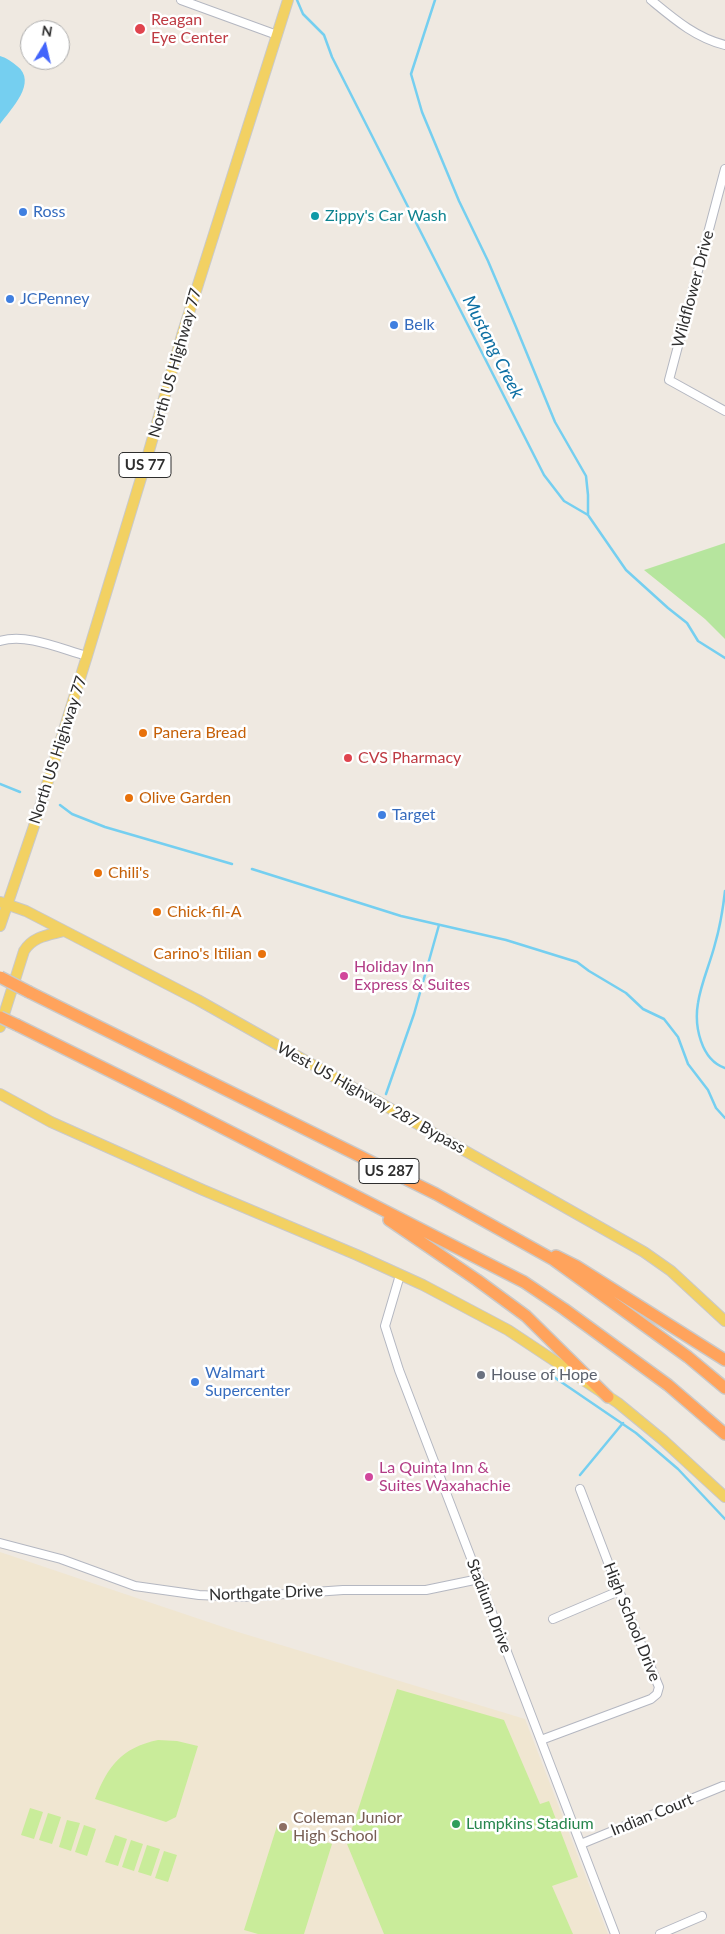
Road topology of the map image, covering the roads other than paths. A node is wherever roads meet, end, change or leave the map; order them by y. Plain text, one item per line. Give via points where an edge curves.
1 (181, 0) edge
2 (288, 0) edge
3 (651, 0) edge
4 (277, 35) junction
5 (725, 45) edge
6 (725, 169) edge
7 (725, 411) edge
8 (0, 641) edge
9 (87, 656) junction
10 (4, 903) edge
11 (0, 926) edge
12 (64, 931) junction
13 (0, 977) edge
14 (0, 1017) edge
15 (0, 1027) edge
16 (0, 1093) edge
17 (357, 1197) junction
18 (536, 1251) junction
19 (400, 1275) junction
20 (725, 1321) edge
21 (725, 1360) edge
22 (725, 1388) edge
23 (608, 1397) junction
24 (725, 1434) edge
25 (580, 1489) dead end
26 (725, 1497) edge
27 (0, 1543) edge
28 (479, 1580) junction
29 (619, 1591) junction
30 (553, 1619) dead end
31 (541, 1740) junction
32 (723, 1786) dead end
33 (580, 1844) junction
34 (702, 1916) dead end
35 (615, 1934) edge
36 (660, 1934) edge

1 - 4 street
2 - 4 main road, North US Highway 77 / US 77
3 - 5 street via 694,33
4 - 9 main road, North US Highway 77 / US 77 via 183,332
6 - 7 street, Wildflower Drive via 668,380
8 - 9 street via 28,640
9 - 10 main road, North US Highway 77 / US 77
10 - 11 main road, North US Highway 77 / US 77
10 - 12 main road, West US Highway 287 Bypass
12 - 15 main road via 38,938 28,945
12 - 20 main road, West US Highway 287 Bypass via 198,1000 644,1252
13 - 18 highway, US 287, bridge via 436,1194
14 - 17 highway, US 287, bridge
16 - 19 main road via 60,1126
17 - 23 highway via 526,1316
17 - 24 highway, US 287 via 524,1282 668,1385
18 - 21 highway via 552,1254 576,1266
18 - 22 highway, US 287 via 554,1260
19 - 23 main road via 508,1330
19 - 28 street, Stadium Drive via 385,1326 408,1396
23 - 26 main road via 663,1440
25 - 29 street, High School Drive
27 - 28 street, Northgate Drive via 61,1559 135,1586 199,1595 243,1597 343,1590 426,1590
28 - 31 street, Stadium Drive
29 - 30 street
29 - 31 street, High School Drive via 658,1683 656,1694 651,1699
31 - 33 street, Stadium Drive
32 - 33 street, Indian Court
33 - 35 street, Stadium Drive
34 - 36 street

